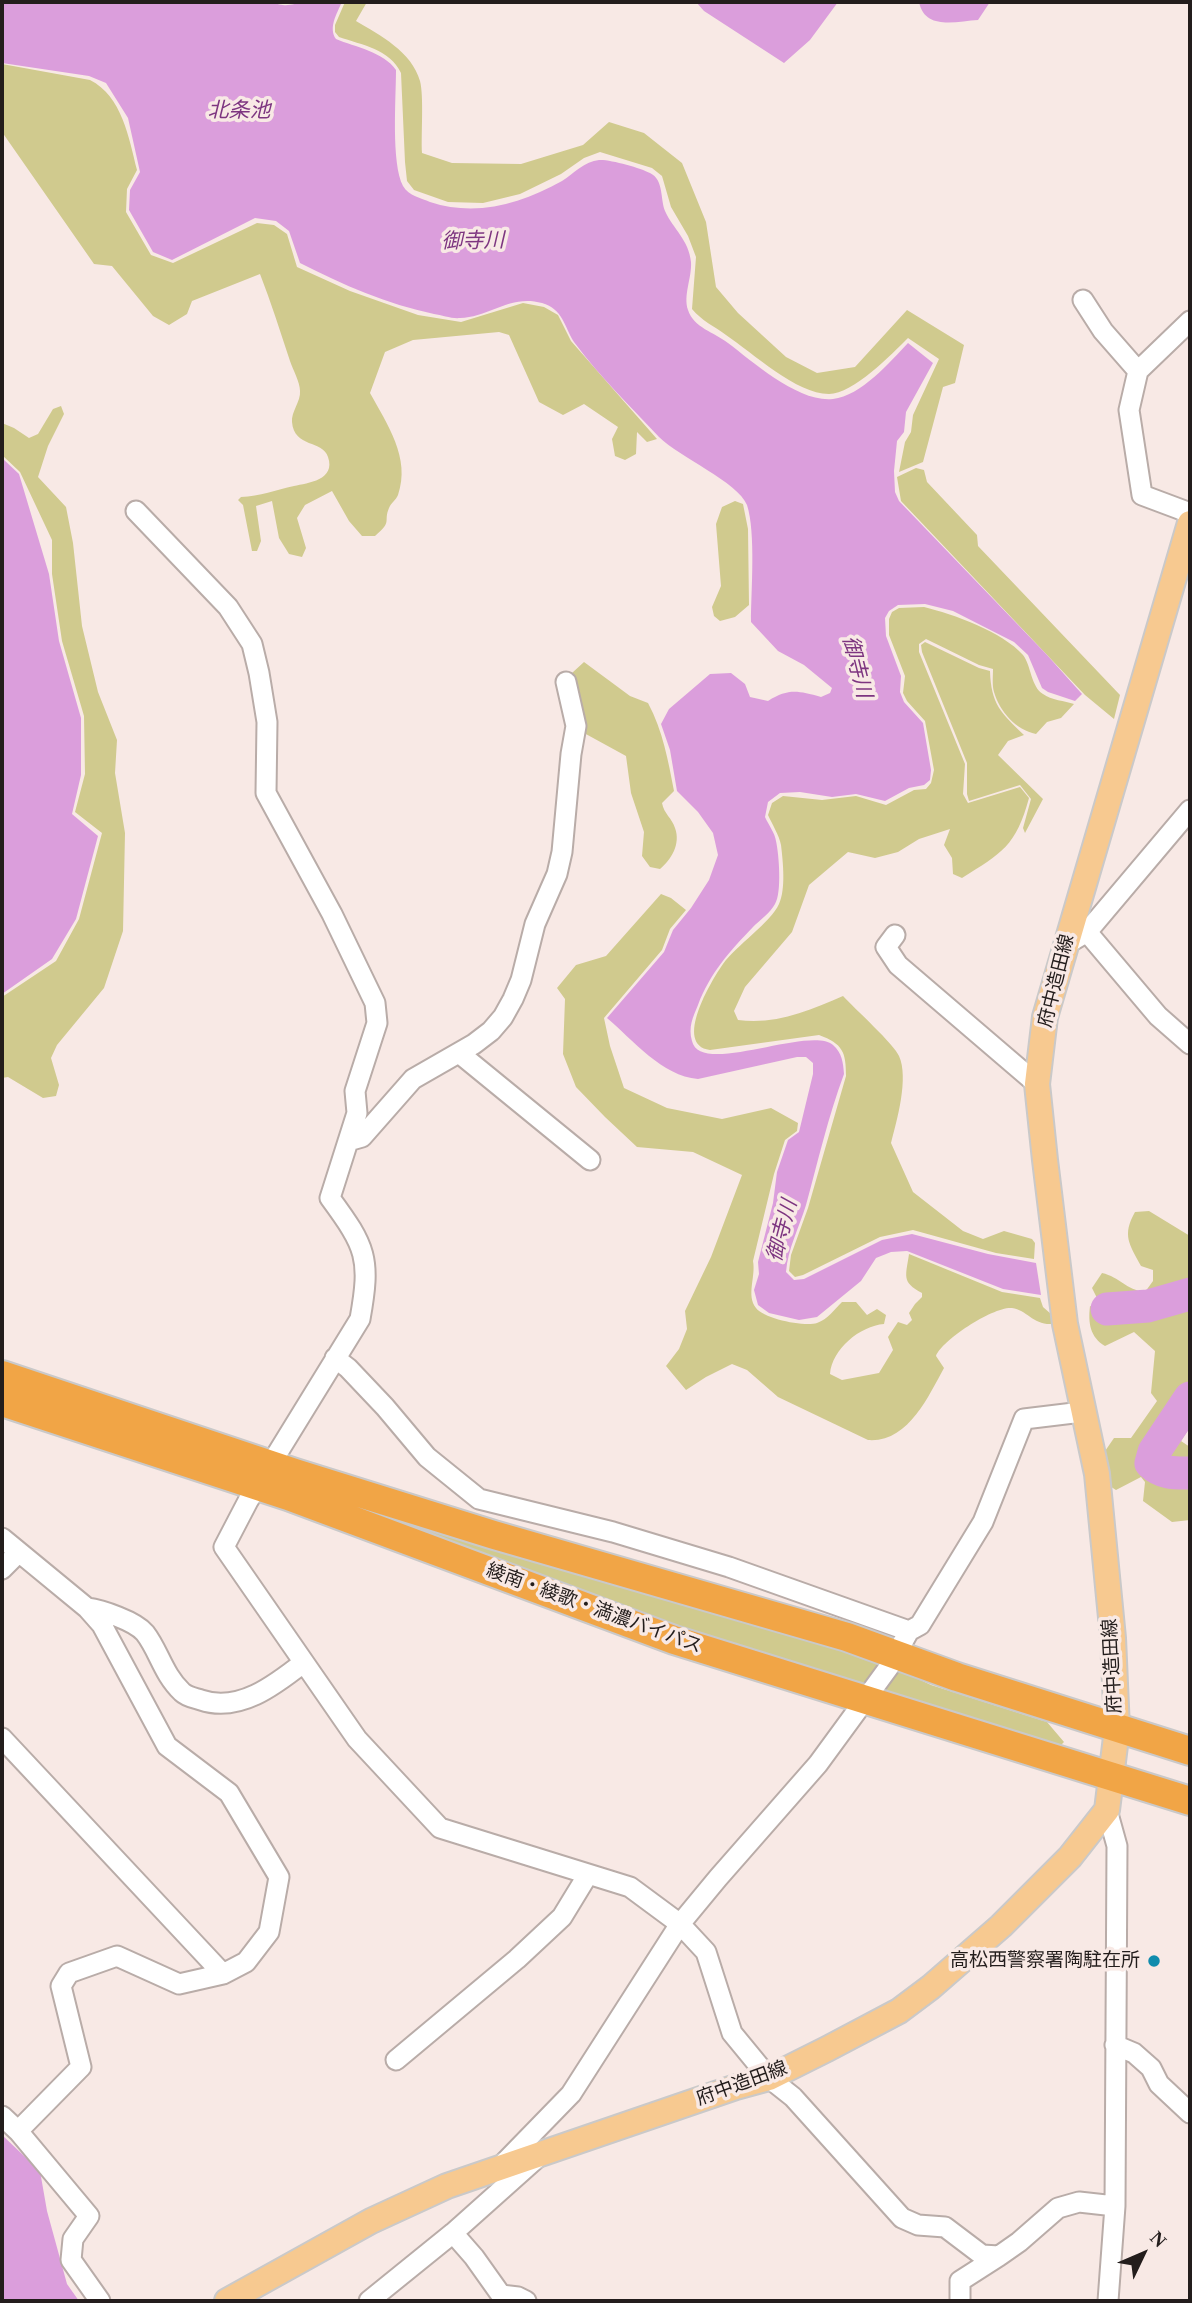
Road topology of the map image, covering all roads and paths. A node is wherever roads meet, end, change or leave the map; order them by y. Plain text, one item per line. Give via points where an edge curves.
1 (1083, 300) dead end
2 (1190, 321) edge
3 (1138, 371) junction
4 (135, 511) dead end
5 (1190, 513) edge
6 (1190, 523) edge
7 (566, 682) dead end
8 (1190, 810) edge
9 (1087, 932) junction
10 (895, 934) dead end
11 (1065, 945) junction
12 (1190, 1044) edge
13 (459, 1053) junction
14 (1038, 1084) junction
15 (348, 1141) junction
16 (590, 1160) dead end
17 (335, 1358) junction
18 (2, 1375) edge
19 (2, 1402) edge
20 (1082, 1412) junction
21 (265, 1475) junction
22 (2, 1538) edge
23 (19, 1552) junction
24 (2, 1569) edge
25 (87, 1608) junction
26 (909, 1631) junction
27 (895, 1656) junction
28 (303, 1663) junction
29 (863, 1701) junction
30 (1117, 1729) junction
31 (2, 1738) edge
32 (1190, 1751) edge
33 (1112, 1778) junction
34 (1190, 1801) edge
35 (1107, 1810) junction
36 (587, 1876) junction
37 (680, 1924) junction
38 (223, 1974) junction
39 (1115, 2045) junction
40 (396, 2060) dead end
41 (769, 2078) junction
42 (1190, 2113) edge
43 (2, 2116) edge
44 (18, 2131) junction
45 (541, 2155) junction
46 (497, 2169) junction
47 (1115, 2206) junction
48 (453, 2232) junction
49 (999, 2256) junction
50 (234, 2297) edge
51 (100, 2301) edge
52 (369, 2301) edge
53 (526, 2301) edge
54 (960, 2301) edge
55 (1108, 2301) edge

1 - 3 street
2 - 3 street
3 - 5 street via 1129,410 1142,495
4 - 15 street via 228,607 252,644 267,722 266,793 375,1003 377,1023 355,1091 357,1114
6 - 11 main road, 府中造田線
7 - 13 street via 576,726 557,874 535,924 513,999 491,1031
8 - 9 street
9 - 11 street
9 - 12 street via 1158,1016
10 - 14 street via 886,947 898,965
11 - 14 main road, 府中造田線 via 1045,1017
13 - 15 street via 413,1079 362,1137
13 - 16 street
14 - 20 main road, 府中造田線 via 1065,1324
15 - 17 street via 330,1198 354,1231 365,1257 365,1291 360,1319
17 - 21 street
17 - 26 street via 427,1457 479,1499 729,1567
18 - 21 highway, 綾南・綾歌・満濃バイパス
19 - 21 highway, 綾南・綾歌・満濃バイパス
20 - 26 street via 1024,1419 983,1522 920,1625
20 - 30 main road, 府中造田線 via 1097,1474
21 - 27 highway, 綾南・綾歌・満濃バイパス via 494,1535 847,1637
21 - 28 street via 224,1547
21 - 29 highway, 綾南・綾歌・満濃バイパス via 674,1640
22 - 23 street
23 - 24 street
23 - 25 street
25 - 28 street via 107,1611 144,1632 163,1669 184,1694 208,1703 239,1702 271,1687
25 - 38 street via 102,1625 167,1746 229,1793 279,1877 269,1932 246,1962
26 - 27 street
27 - 29 street
27 - 30 highway, 綾南・綾歌・満濃バイパス
28 - 36 street via 357,1739 440,1828
29 - 33 highway, 綾南・綾歌・満濃バイパス
29 - 37 street via 818,1764
30 - 32 highway, 綾南・綾歌・満濃バイパス
30 - 33 main road, 府中造田線
31 - 38 street
33 - 34 highway, 綾南・綾歌・満濃バイパス
33 - 35 main road, 府中造田線
35 - 39 street via 1117,1846
35 - 41 main road, 府中造田線 via 1070,1857 931,1987 899,2011
36 - 37 street via 630,1888
36 - 40 street via 562,1917
37 - 41 street via 706,1952 732,2033
37 - 46 street via 571,2094
38 - 44 street via 179,1984 117,1956 69,1973 61,1986 81,2067
39 - 42 street via 1151,2067 1159,2084
39 - 47 street
41 - 45 main road, 府中造田線
41 - 49 street via 793,2097 902,2218 918,2225 946,2227 982,2255
43 - 44 street
44 - 51 street via 89,2216 73,2239 71,2260
45 - 46 main road, 府中造田線
45 - 48 street
46 - 50 main road, 府中造田線 via 371,2221
47 - 49 street via 1079,2202 1059,2208
47 - 55 street
48 - 52 street
48 - 53 street via 501,2295
49 - 54 street via 960,2281

